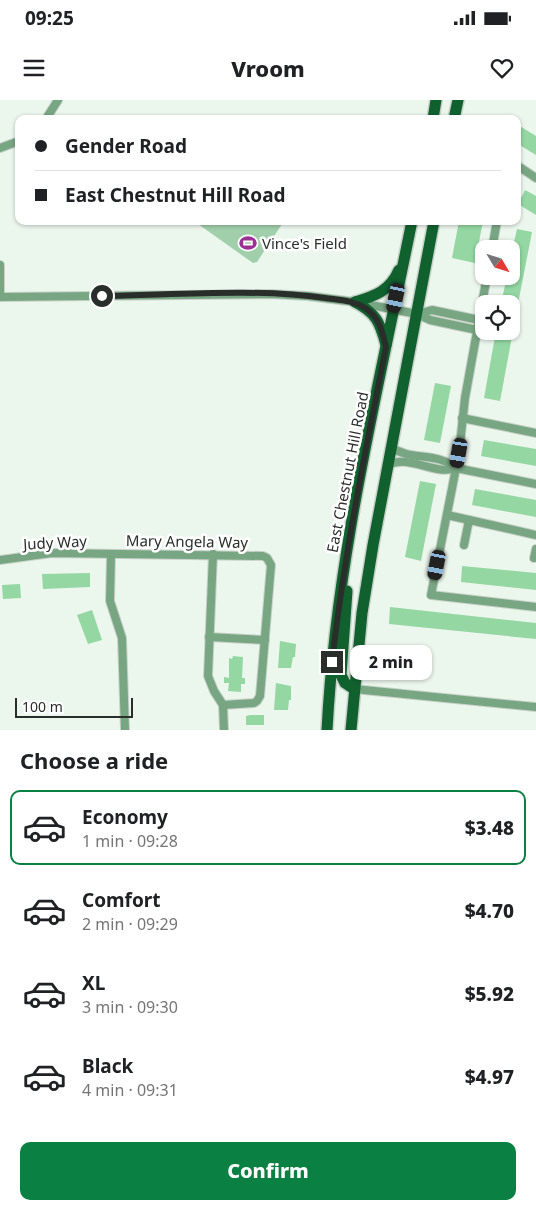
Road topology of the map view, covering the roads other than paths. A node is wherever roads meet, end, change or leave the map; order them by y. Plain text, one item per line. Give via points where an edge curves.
1 (58, 100) edge
2 (436, 100) edge
3 (458, 100) edge
4 (49, 115) edge
5 (434, 115) edge
6 (455, 115) edge
7 (15, 142) edge
8 (0, 148) edge
9 (521, 168) edge
10 (536, 178) edge
11 (411, 225) edge
12 (433, 225) edge
13 (496, 225) edge
14 (494, 240) edge
15 (406, 252) junction
16 (0, 266) edge
17 (0, 297) edge
18 (354, 302) junction
19 (394, 309) junction
20 (417, 314) junction
21 (475, 319) edge
22 (475, 330) edge
23 (475, 340) edge
24 (386, 347) junction
25 (462, 418) junction
26 (536, 433) edge
27 (391, 447) junction
28 (388, 466) junction
29 (456, 468) junction
30 (536, 484) edge
31 (447, 515) junction
32 (469, 520) junction
33 (536, 535) edge
34 (464, 545) dead end
35 (536, 549) edge
36 (111, 554) junction
37 (213, 554) junction
38 (346, 557) junction
39 (534, 558) dead end
40 (0, 560) edge
41 (536, 607) edge
42 (209, 637) junction
43 (265, 640) junction
44 (354, 689) junction
45 (223, 705) junction
46 (536, 707) edge
47 (125, 730) edge
48 (224, 730) edge
49 (327, 730) edge
50 (351, 730) edge

1 - 4 street
2 - 5 main road
3 - 6 main road
7 - 8 street
9 - 10 street
11 - 15 main road, East Chestnut Hill Road
12 - 20 main road
13 - 14 street
15 - 18 main road via 391,284 374,297
15 - 19 main road, East Chestnut Hill Road
16 - 17 street
17 - 18 street via 270,294
18 - 19 street
18 - 24 main road via 376,318
19 - 20 street
19 - 24 main road, East Chestnut Hill Road
20 - 21 street via 432,310
20 - 22 street
20 - 27 main road
23 - 25 street
24 - 38 main road, East Chestnut Hill Road
25 - 26 street
25 - 29 street
27 - 28 main road
27 - 29 street via 409,454 445,460
28 - 29 street via 404,462 444,470
28 - 44 main road via 362,613
29 - 30 street
29 - 31 street
31 - 32 street
31 - 41 street via 431,595
32 - 33 street
32 - 34 street
35 - 39 street
36 - 37 street, Mary Angela Way
36 - 40 street, Judy Way via 52,554
36 - 47 street via 110,601 122,638
37 - 42 street
37 - 43 street, Mary Angela Way via 263,556 269,561
38 - 44 main road via 348,578 341,675 345,683
38 - 49 main road, East Chestnut Hill Road via 330,672
42 - 43 street
42 - 45 street via 208,676
43 - 45 street, Mary Angela Way via 259,699
44 - 46 street
44 - 50 main road
45 - 48 street

